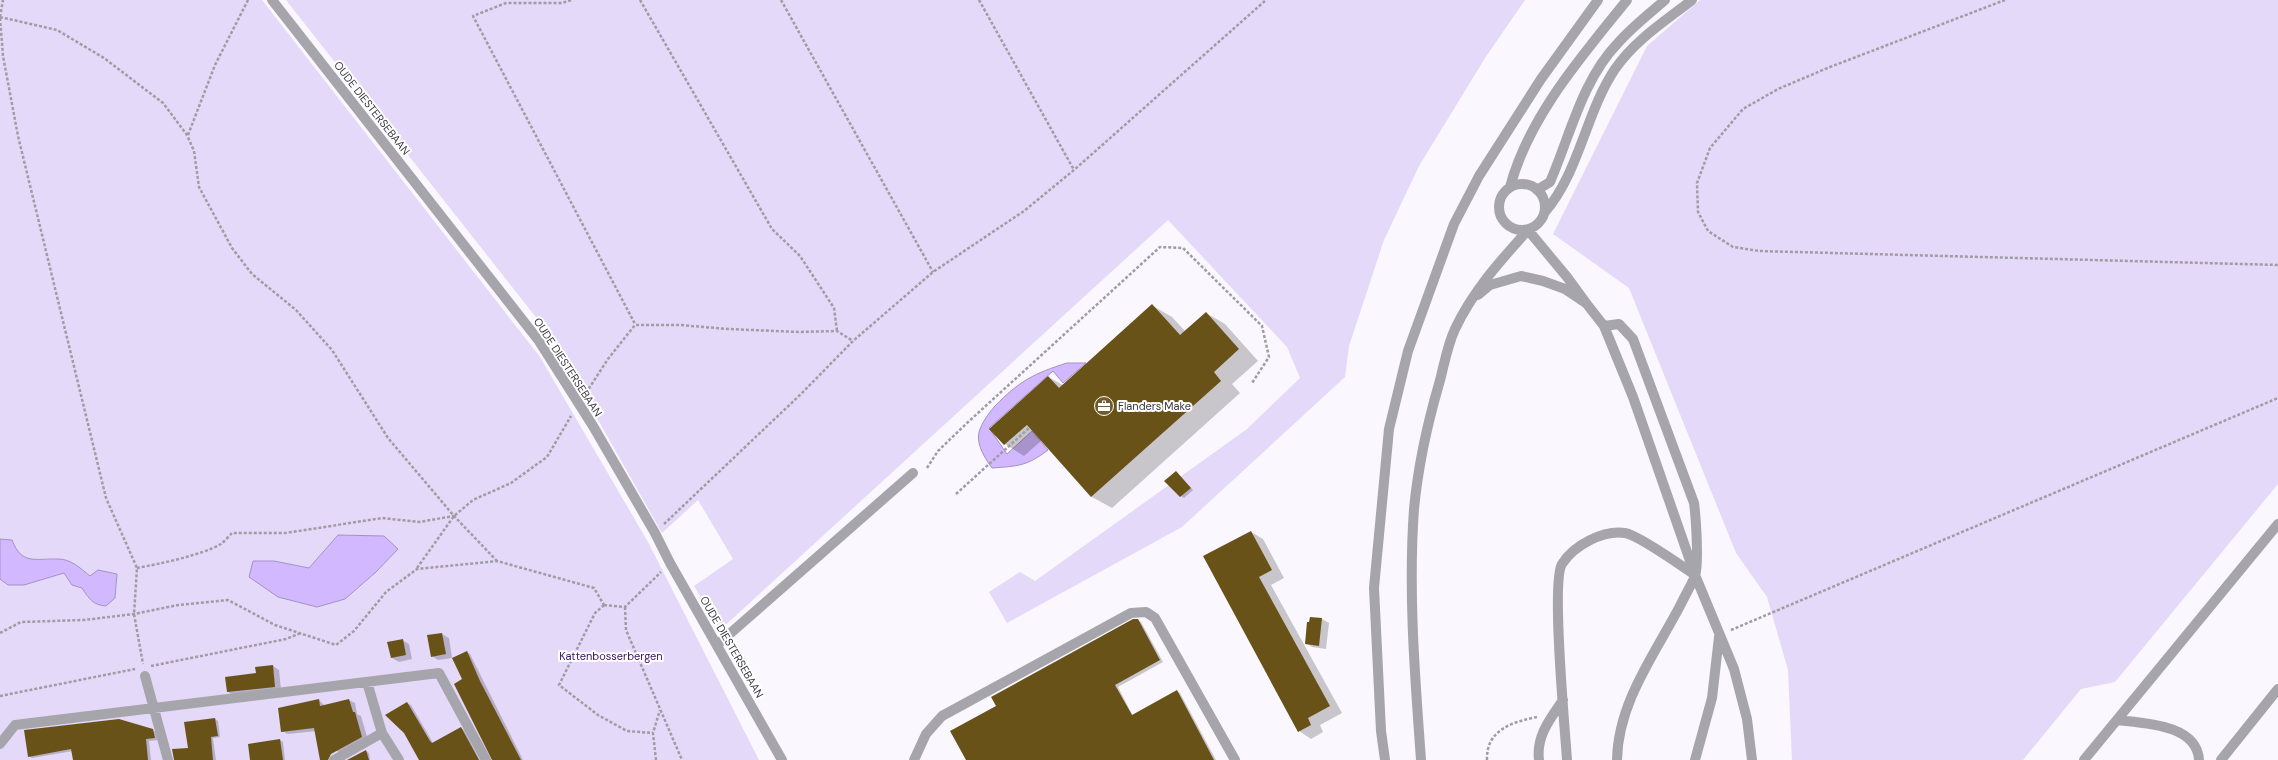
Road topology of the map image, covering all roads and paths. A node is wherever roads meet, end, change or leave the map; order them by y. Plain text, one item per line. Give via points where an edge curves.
1 (3, 0) edge
2 (248, 0) edge
3 (272, 0) edge
4 (571, 0) edge
5 (640, 0) edge
6 (781, 0) edge
7 (979, 0) edge
8 (1266, 0) edge
9 (1598, 0) edge
10 (1627, 0) edge
11 (1666, 0) edge
12 (1692, 0) edge
13 (2005, 0) edge
14 (0, 18) edge
15 (188, 135) junction
16 (1074, 170) junction
17 (1510, 187) junction
18 (1538, 190) junction
19 (1545, 212) junction
20 (1528, 230) junction
21 (2278, 266) edge
22 (933, 272) junction
23 (1468, 303) junction
24 (1586, 303) junction
25 (635, 324) junction
26 (1604, 326) junction
27 (837, 331) junction
28 (853, 341) junction
29 (1252, 383) dead end
30 (2278, 398) edge
31 (578, 404) junction
32 (1029, 428) dead end
33 (927, 468) dead end
34 (913, 473) dead end
35 (956, 494) dead end
36 (454, 516) junction
37 (2278, 524) edge
38 (655, 533) junction
39 (497, 561) junction
40 (670, 563) junction
41 (137, 568) junction
42 (417, 569) junction
43 (1695, 575) junction
44 (604, 605) junction
45 (625, 607) junction
46 (134, 614) junction
47 (0, 633) edge
48 (1720, 635) junction
49 (717, 645) junction
50 (145, 676) joint
51 (367, 682) junction
52 (2278, 689) edge
53 (1564, 700) junction
54 (152, 708) junction
55 (660, 709) junction
56 (1553, 714) junction
57 (2117, 720) junction
58 (382, 733) junction
59 (653, 733) junction
60 (0, 744) edge
61 (168, 760) edge
62 (334, 760) edge
63 (399, 760) edge
64 (486, 760) edge
65 (656, 760) edge
66 (682, 760) edge
67 (782, 760) edge
68 (914, 760) edge
69 (1235, 760) edge
70 (1385, 760) edge
71 (1420, 760) edge
72 (1487, 760) edge
73 (1539, 760) edge
74 (1567, 760) edge
75 (1617, 760) edge
76 (1695, 760) edge
77 (1752, 760) edge
78 (2084, 760) edge
79 (2199, 760) edge
80 (2221, 760) edge

1 - 14 path
2 - 15 path via 215,65
3 - 31 street, OUDE DIESTERSEBAAN via 539,341
4 - 25 path via 506,2 473,16
5 - 27 path via 772,229 800,256 834,308
6 - 22 path
7 - 16 path
8 - 16 path
9 - 70 street via 1541,79 1479,176 1454,224 1408,351 1389,429 1374,588 1380,717
10 - 17 street via 1562,82 1515,168
11 - 18 street via 1617,43 1600,66 1587,88 1550,182
12 - 19 street via 1658,24 1632,47 1614,70 1599,99 1567,178 1556,199
13 - 21 path via 1817,72 1778,89 1743,109 1710,148 1697,183 1698,212 1708,231 1733,247 1759,251
14 - 15 path via 58,30 104,58 163,103
14 - 41 path via 3,56 18,136 106,498
15 - 36 path via 194,151 199,187 232,248 252,274 296,310 332,350 388,438
16 - 22 path via 1024,211
17 - 18 street via 1524,184
17 - 20 street via 1500,198 1498,205 1502,220 1513,229
18 - 19 street via 1545,204
19 - 20 street via 1539,223
20 - 23 street via 1488,273
20 - 24 street
22 - 28 path
23 - 24 street via 1490,285 1520,276 1565,289
23 - 71 street via 1454,330 1431,412 1414,508 1414,669
24 - 26 street
25 - 27 path via 799,332
25 - 31 path
26 - 43 street via 1630,390
26 - 43 street via 1619,324 1633,339 1694,503
27 - 28 path
28 - 38 path via 802,394
29 - 33 path via 1269,357 1262,326 1183,248 1160,247 967,423 938,451
30 - 48 path
31 - 36 path via 547,457 511,483 473,500
31 - 38 street, OUDE DIESTERSEBAAN
32 - 35 path
34 - 49 street
36 - 39 path
36 - 41 path via 419,522 382,518 286,533 232,533 221,544 157,565
36 - 42 path
37 - 57 street
38 - 40 street, OUDE DIESTERSEBAAN
39 - 42 path
39 - 44 path via 594,588
40 - 45 path
40 - 49 street, OUDE DIESTERSEBAAN
41 - 46 path
42 - 46 path via 386,592 354,631 336,645 275,625 228,600 178,605
43 - 48 street
43 - 53 street via 1626,533 1603,534 1579,547 1562,564 1557,596
43 - 75 street via 1661,644 1633,691 1619,729
44 - 45 path
44 - 59 path via 595,614 559,685 598,715 627,731
45 - 55 path via 626,630
46 - 47 path via 84,620 21,622
46 - 50 path
48 - 76 street via 1712,698
48 - 77 street via 1734,669 1747,719
49 - 67 street, OUDE DIESTERSEBAAN
50 - 54 street
51 - 54 street
51 - 58 street
51 - 64 street via 439,673
52 - 80 street
53 - 56 street
53 - 74 street
54 - 60 street via 15,725
54 - 61 street
55 - 59 path
55 - 66 path
56 - 72 path via 1509,724 1493,738
56 - 73 street via 1544,726 1538,751
57 - 78 street
57 - 79 street via 2171,729 2190,739
58 - 62 street
58 - 63 street
59 - 65 path
68 - 69 street via 926,734 942,716 1131,613 1146,612 1155,618

